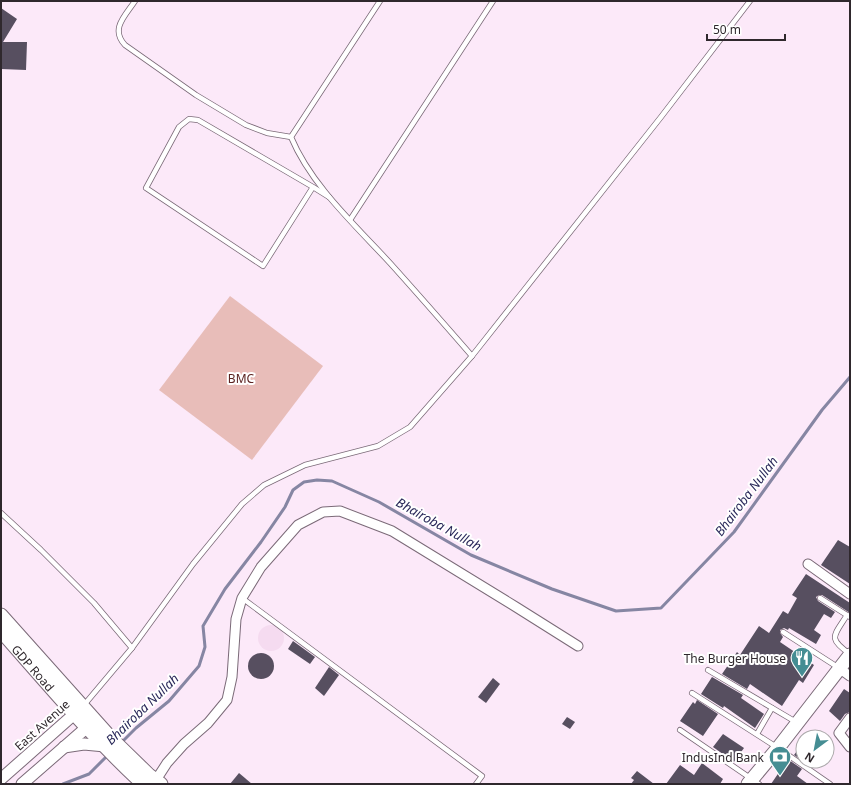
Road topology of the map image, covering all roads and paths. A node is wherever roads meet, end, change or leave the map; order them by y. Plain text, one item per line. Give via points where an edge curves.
1 (135, 1) edge
2 (380, 1) edge
3 (493, 1) edge
4 (750, 1) edge
5 (291, 137) junction
6 (313, 187) junction
7 (329, 197) junction
8 (350, 220) junction
9 (472, 356) junction
10 (1, 513) edge
11 (808, 564) dead end
12 (850, 594) edge
13 (242, 598) junction
14 (820, 598) dead end
15 (1, 615) edge
16 (848, 616) edge
17 (1, 631) edge
18 (783, 632) dead end
19 (578, 646) dead end
20 (132, 648) junction
21 (850, 654) edge
22 (839, 668) junction
23 (708, 670) dead end
24 (850, 676) edge
25 (692, 693) dead end
26 (75, 708) junction
27 (772, 708) junction
28 (850, 718) edge
29 (797, 723) junction
30 (91, 724) junction
31 (680, 730) dead end
32 (757, 734) junction
33 (108, 744) junction
34 (64, 747) junction
35 (850, 747) edge
36 (778, 748) junction
37 (1, 779) edge
38 (150, 781) edge
39 (753, 782) edge
40 (22, 784) edge
41 (476, 784) edge
42 (830, 784) edge

1 - 5 lane via 120,24 118,33 125,45 196,95 246,125 267,133
2 - 5 lane
3 - 8 lane
4 - 9 lane
5 - 7 lane via 298,153
6 - 6 lane via 198,120 189,119 179,127 146,188 264,266
6 - 7 lane
7 - 8 lane
8 - 9 lane
9 - 20 lane via 410,427 378,446 305,465 264,486 242,504 193,564
10 - 20 lane via 94,603
11 - 12 street
13 - 19 street via 261,567 298,525 323,512 340,511 392,532
13 - 38 street via 236,619 232,677 227,700 208,723 184,744
13 - 41 lane via 482,776
14 - 16 lane
15 - 26 main road via 67,689
16 - 21 lane via 835,636 838,645
17 - 26 main road, GDP Road
18 - 22 lane
20 - 26 lane
21 - 22 main road
22 - 24 street
22 - 29 main road
23 - 27 lane
25 - 32 lane
26 - 30 main road
26 - 37 street, East Avenue
27 - 29 lane
27 - 32 lane
28 - 35 street via 839,733
29 - 36 main road
30 - 33 main road
30 - 34 street
31 - 39 lane
32 - 36 lane
33 - 34 street
33 - 38 main road
34 - 40 street
36 - 39 main road
36 - 42 lane

